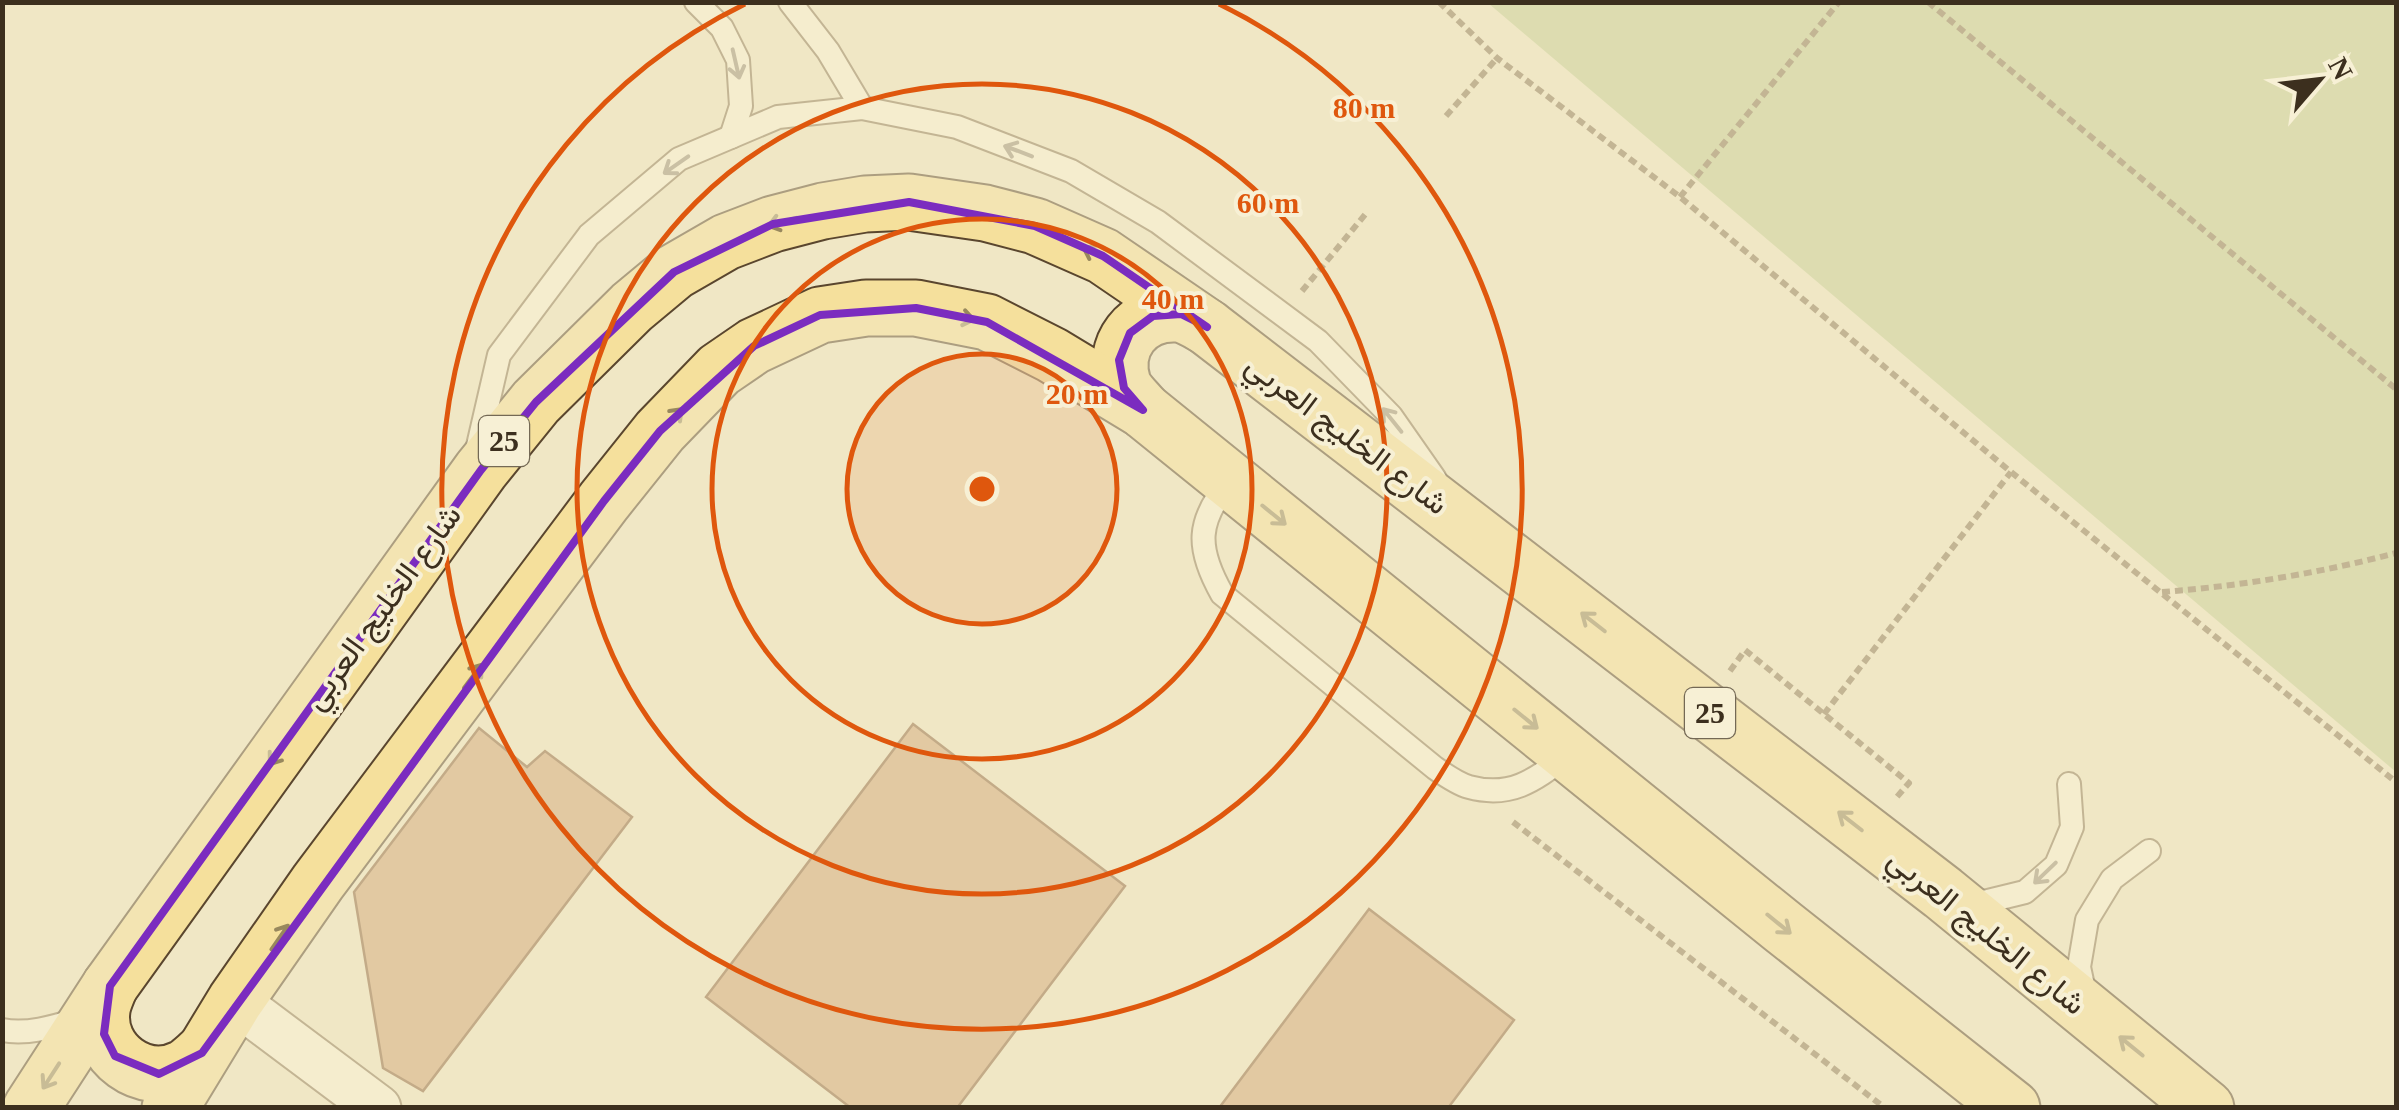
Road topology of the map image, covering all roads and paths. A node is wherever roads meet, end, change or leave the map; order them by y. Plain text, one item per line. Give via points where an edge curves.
1 (696, 2) edge
2 (790, 2) edge
3 (1439, 2) edge
4 (1839, 2) edge
5 (1928, 2) edge
6 (1497, 58) junction
7 (862, 108) junction
8 (1446, 116) dead end
9 (731, 137) junction
10 (1680, 197) junction
11 (1368, 211) dead end
12 (1283, 315) junction
13 (1207, 327) junction
14 (2396, 389) edge
15 (1143, 410) junction
16 (2011, 472) junction
17 (1231, 480) junction
18 (469, 486) junction
19 (1469, 527) junction
20 (2396, 552) edge
21 (2161, 592) junction
22 (1703, 707) junction
23 (1824, 714) junction
24 (1570, 754) junction
25 (2396, 782) edge
26 (2069, 784) dead end
27 (1468, 787) junction
28 (1866, 834) junction
29 (2150, 851) dead end
30 (1943, 893) junction
31 (235, 1001) junction
32 (100, 1002) junction
33 (2090, 1013) junction
34 (2, 1030) edge
35 (202, 1053) junction
36 (31, 1108) edge
37 (170, 1108) edge
38 (378, 1108) edge
39 (1885, 1108) edge
40 (2012, 1108) edge
41 (2206, 1108) edge

1 -> 9 lane via 722,28 738,60 741,106
2 - 7 lane
3 - 6 path
4 - 10 path
5 - 14 path
6 - 8 path
6 - 10 path
7 - 9 lane via 778,117
12 -> 7 lane via 1158,222 1071,172 956,127
9 -> 18 lane via 679,159 589,235 498,355
10 - 16 path
11 - 12 path
19 -> 12 lane via 1390,416 1318,341
13 - 15 main road via 1181,314 1153,316 1130,333 1120,360 1124,388
13 -> 18 main road, شارع الخليج العربي / 25 via 1103,256 1035,226 910,202 824,211 726,242 674,272 536,402
13 - 19 main road, شارع الخليج العربي / 25
15 - 17 main road
31 -> 15 main road via 604,501 719,370 754,346 820,315 916,308 987,322
16 - 21 path
16 - 23 path
17 -> 24 main road
17 - 27 lane via 1205,523 1203,548 1222,594 1435,768
18 -> 32 main road, شارع الخليج العربي / 25
22 -> 19 main road, شارع الخليج العربي / 25
20 - 21 path via 2340,568
21 - 25 path
22 - 23 path via 1745,650
28 -> 22 main road, شارع الخليج العربي / 25
23 - 28 path via 1909,783
24 - 27 lane via 1508,791
24 -> 40 main road
26 -> 30 lane via 2072,826 2046,874 2024,892 1984,902
27 - 39 path
28 - 30 main road, شارع الخليج العربي / 25
29 - 33 lane via 2112,879 2087,920 2079,967
30 - 33 main road, شارع الخليج العربي / 25
31 - 35 main road
31 - 38 street
32 - 34 lane via 49,1028
32 - 35 main road via 115,1056 136,1070 183,1068
32 -> 36 main road, شارع الخليج العربي / 25
41 -> 33 main road, شارع الخليج العربي / 25
35 - 37 main road

